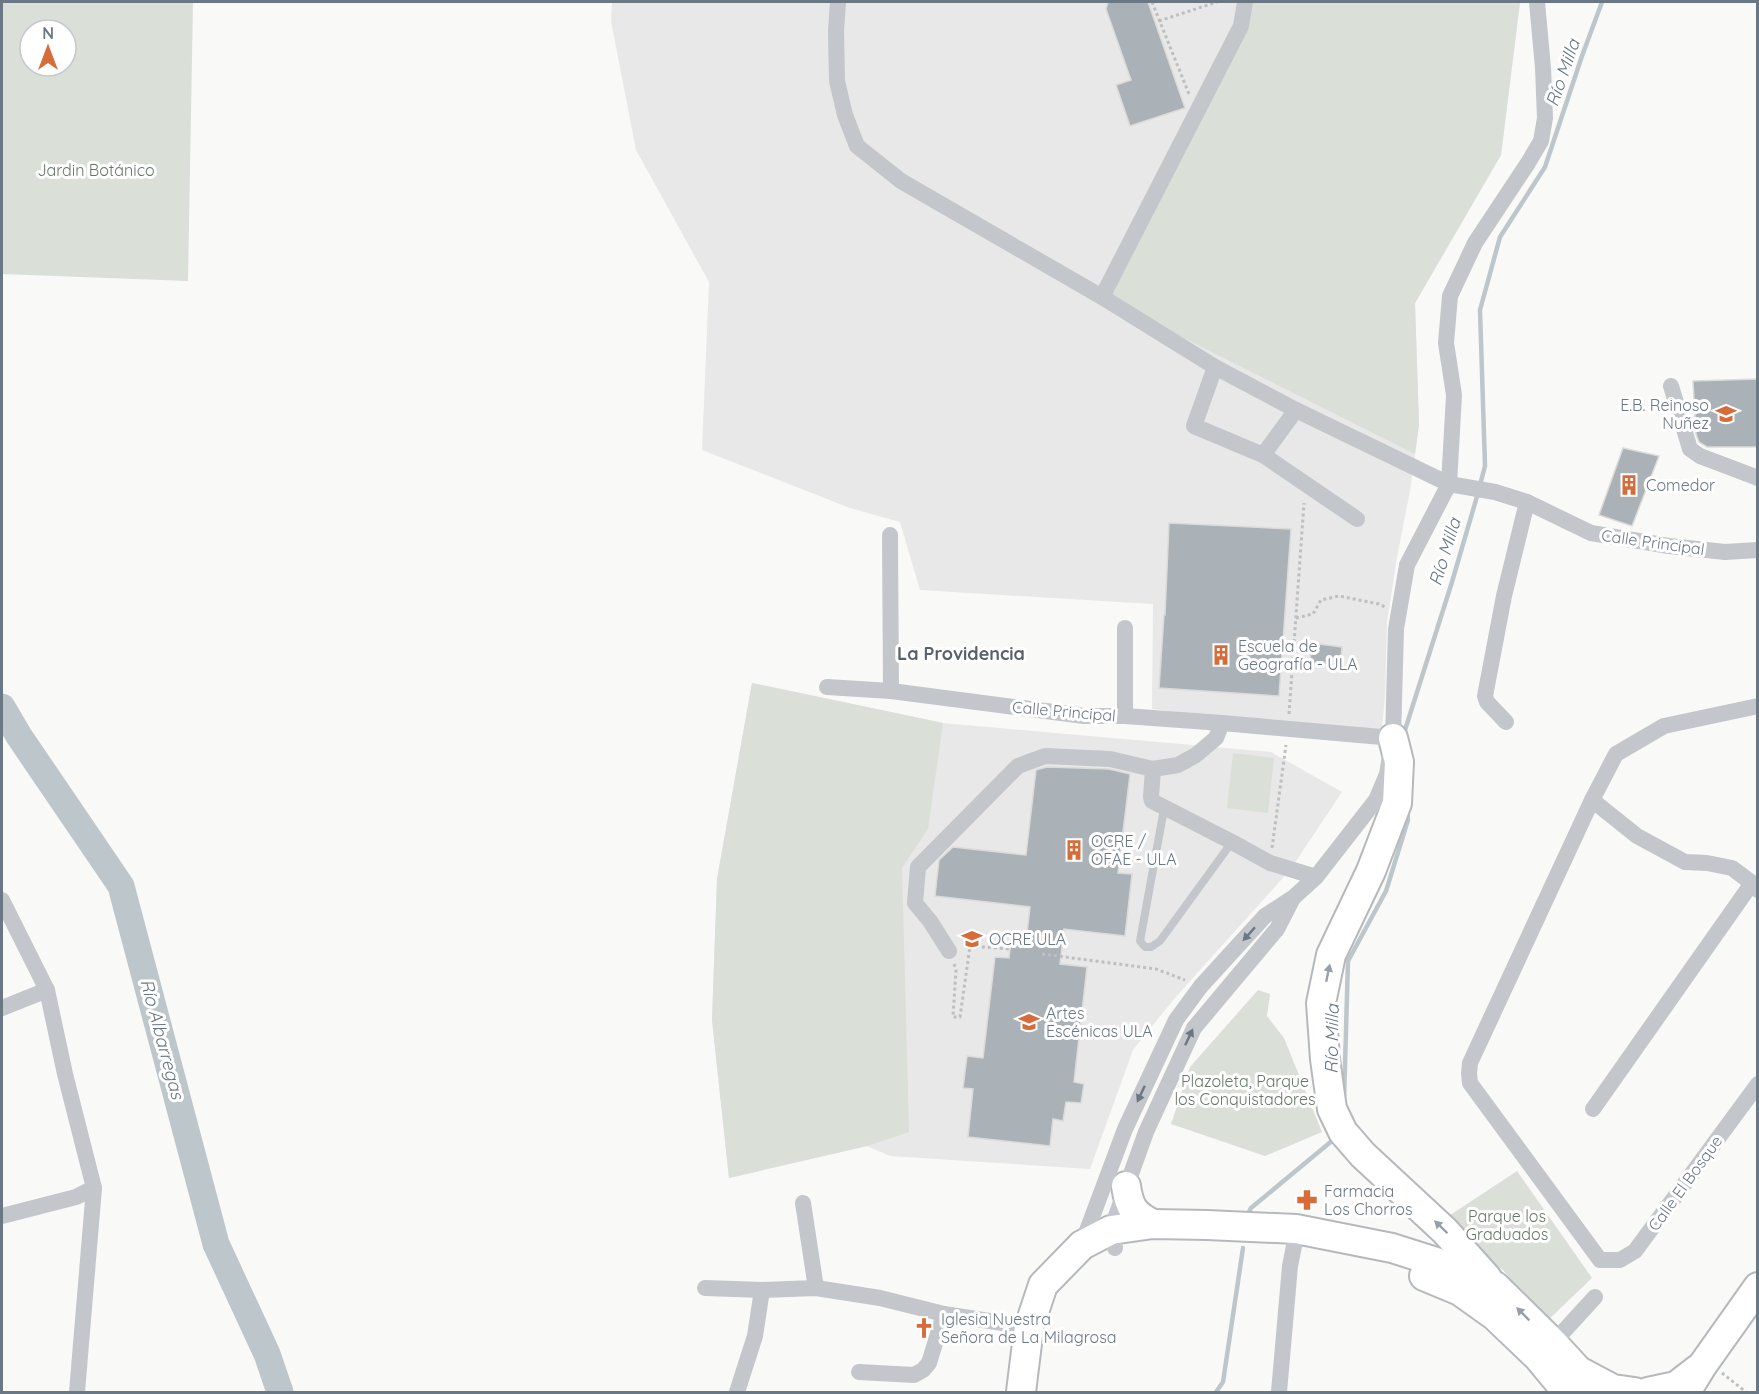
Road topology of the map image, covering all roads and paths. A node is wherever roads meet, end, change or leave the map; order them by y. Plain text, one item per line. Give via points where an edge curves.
1 (838, 2) edge
2 (1217, 2) edge
3 (1245, 2) edge
4 (1537, 2) edge
5 (1159, 21) dead end
6 (1102, 297) junction
7 (1215, 367) junction
8 (1671, 386) dead end
9 (1296, 410) junction
10 (1263, 455) junction
11 (1758, 478) edge
12 (1449, 484) junction
13 (1527, 502) junction
14 (1357, 519) dead end
15 (890, 535) dead end
16 (1758, 550) edge
17 (1398, 613) junction
18 (1296, 618) dead end
19 (1125, 628) dead end
20 (827, 687) dead end
21 (891, 691) junction
22 (1758, 706) edge
23 (1125, 716) junction
24 (1506, 722) dead end
25 (1222, 723) junction
26 (1288, 728) junction
27 (1394, 738) junction
28 (1153, 769) junction
29 (1592, 800) junction
30 (1164, 809) junction
31 (1232, 842) junction
32 (1270, 863) junction
33 (1316, 877) junction
34 (1755, 886) edge
35 (1294, 897) junction
36 (2, 900) edge
37 (1010, 949) dead end
38 (949, 951) joint
39 (1042, 954) dead end
40 (1201, 986) junction
41 (47, 990) junction
42 (2, 1008) edge
43 (1758, 1084) edge
44 (1593, 1109) dead end
45 (1126, 1186) junction
46 (94, 1188) junction
47 (803, 1203) dead end
48 (2, 1216) edge
49 (1153, 1224) junction
50 (1113, 1239) junction
51 (1294, 1246) junction
52 (1082, 1254) junction
53 (1495, 1286) junction
54 (1758, 1287) edge
55 (705, 1288) dead end
56 (816, 1288) junction
57 (762, 1290) junction
58 (1595, 1297) dead end
59 (944, 1314) junction
60 (1758, 1316) edge
61 (1029, 1327) junction
62 (1553, 1343) junction
63 (859, 1372) dead end
64 (1709, 1376) edge
65 (1573, 1382) edge
66 (77, 1392) edge
67 (737, 1392) edge
68 (1021, 1392) edge
69 (1039, 1392) edge
70 (1280, 1392) edge
71 (1598, 1392) edge
72 (1635, 1392) edge
73 (1648, 1392) edge
74 (1686, 1392) edge
75 (1746, 1392) edge

1 - 6 street, Calle Principal via 837,81 857,146 901,182
2 - 5 path
3 - 6 street via 1241,26
4 - 12 street via 1544,68 1545,118 1541,141 1475,243 1450,296 1446,343 1454,395
6 - 7 street, Calle Principal
7 - 9 street, Calle Principal
7 - 10 street via 1194,426
8 - 11 street via 1690,449
9 - 10 street
9 - 12 street, Calle Principal
10 - 14 street
12 - 13 street, Calle Principal
12 - 17 street via 1407,565
13 - 16 street, Calle Principal via 1591,533 1714,551
13 - 24 street via 1485,696
15 - 21 street
17 - 18 path via 1379,604 1339,596 1321,600 1313,614
17 - 27 street
19 - 23 street
20 - 21 street, Calle Principal
21 - 23 street, Calle Principal via 1084,716
22 - 29 street via 1664,726 1616,754
23 - 25 street, Calle Principal
25 - 26 street, Calle Principal
25 - 28 street via 1216,738 1196,755 1178,765
26 - 27 street, Calle Principal
26 - 32 path
27 - 33 street via 1387,774 1376,800
53 -> 27 highway via 1445,1231 1363,1155 1342,1132 1332,1108 1321,1003 1331,955 1398,803 1400,762
28 - 30 street via 1152,801
28 - 38 street via 1110,759 1045,756 1018,766 918,867 915,903
29 - 34 street via 1637,836 1685,862 1732,868
29 - 43 street, Calle El Bosque via 1470,1063 1470,1083 1600,1260 1620,1260 1635,1251
30 - 31 street
30 - 31 lane via 1140,941 1145,947 1160,941
31 - 32 street
32 - 33 street
33 - 35 street
34 - 44 street
35 -> 40 street via 1265,915
45 -> 35 street via 1194,1028 1277,929
36 - 41 street
37 - 38 path via 970,946 960,1017 953,1017 956,970
39 - 40 path via 1156,969
40 -> 52 street via 1176,1020 1125,1129
41 - 42 street
41 - 46 street
45 - 49 highway via 1132,1209
45 - 50 street
46 - 48 street via 76,1197
46 - 66 street
47 - 56 street
49 - 50 highway
49 - 53 highway via 1296,1229 1392,1248
50 - 51 highway via 1132,1243 1206,1239
50 - 52 highway
51 - 65 highway via 1414,1271 1460,1291
51 - 70 street
52 - 61 highway via 1043,1285
52 - 69 highway via 1051,1307 1044,1334
62 -> 53 highway
54 - 64 highway
55 - 57 street
56 - 57 street
56 - 59 street
57 - 67 street via 755,1336
58 - 62 street
59 - 61 street
59 - 63 street via 929,1363 923,1370 914,1375
60 - 64 highway
61 - 68 highway
62 - 65 highway
64 - 73 highway
64 - 74 highway
64 - 75 path
65 - 71 highway
65 - 72 highway

